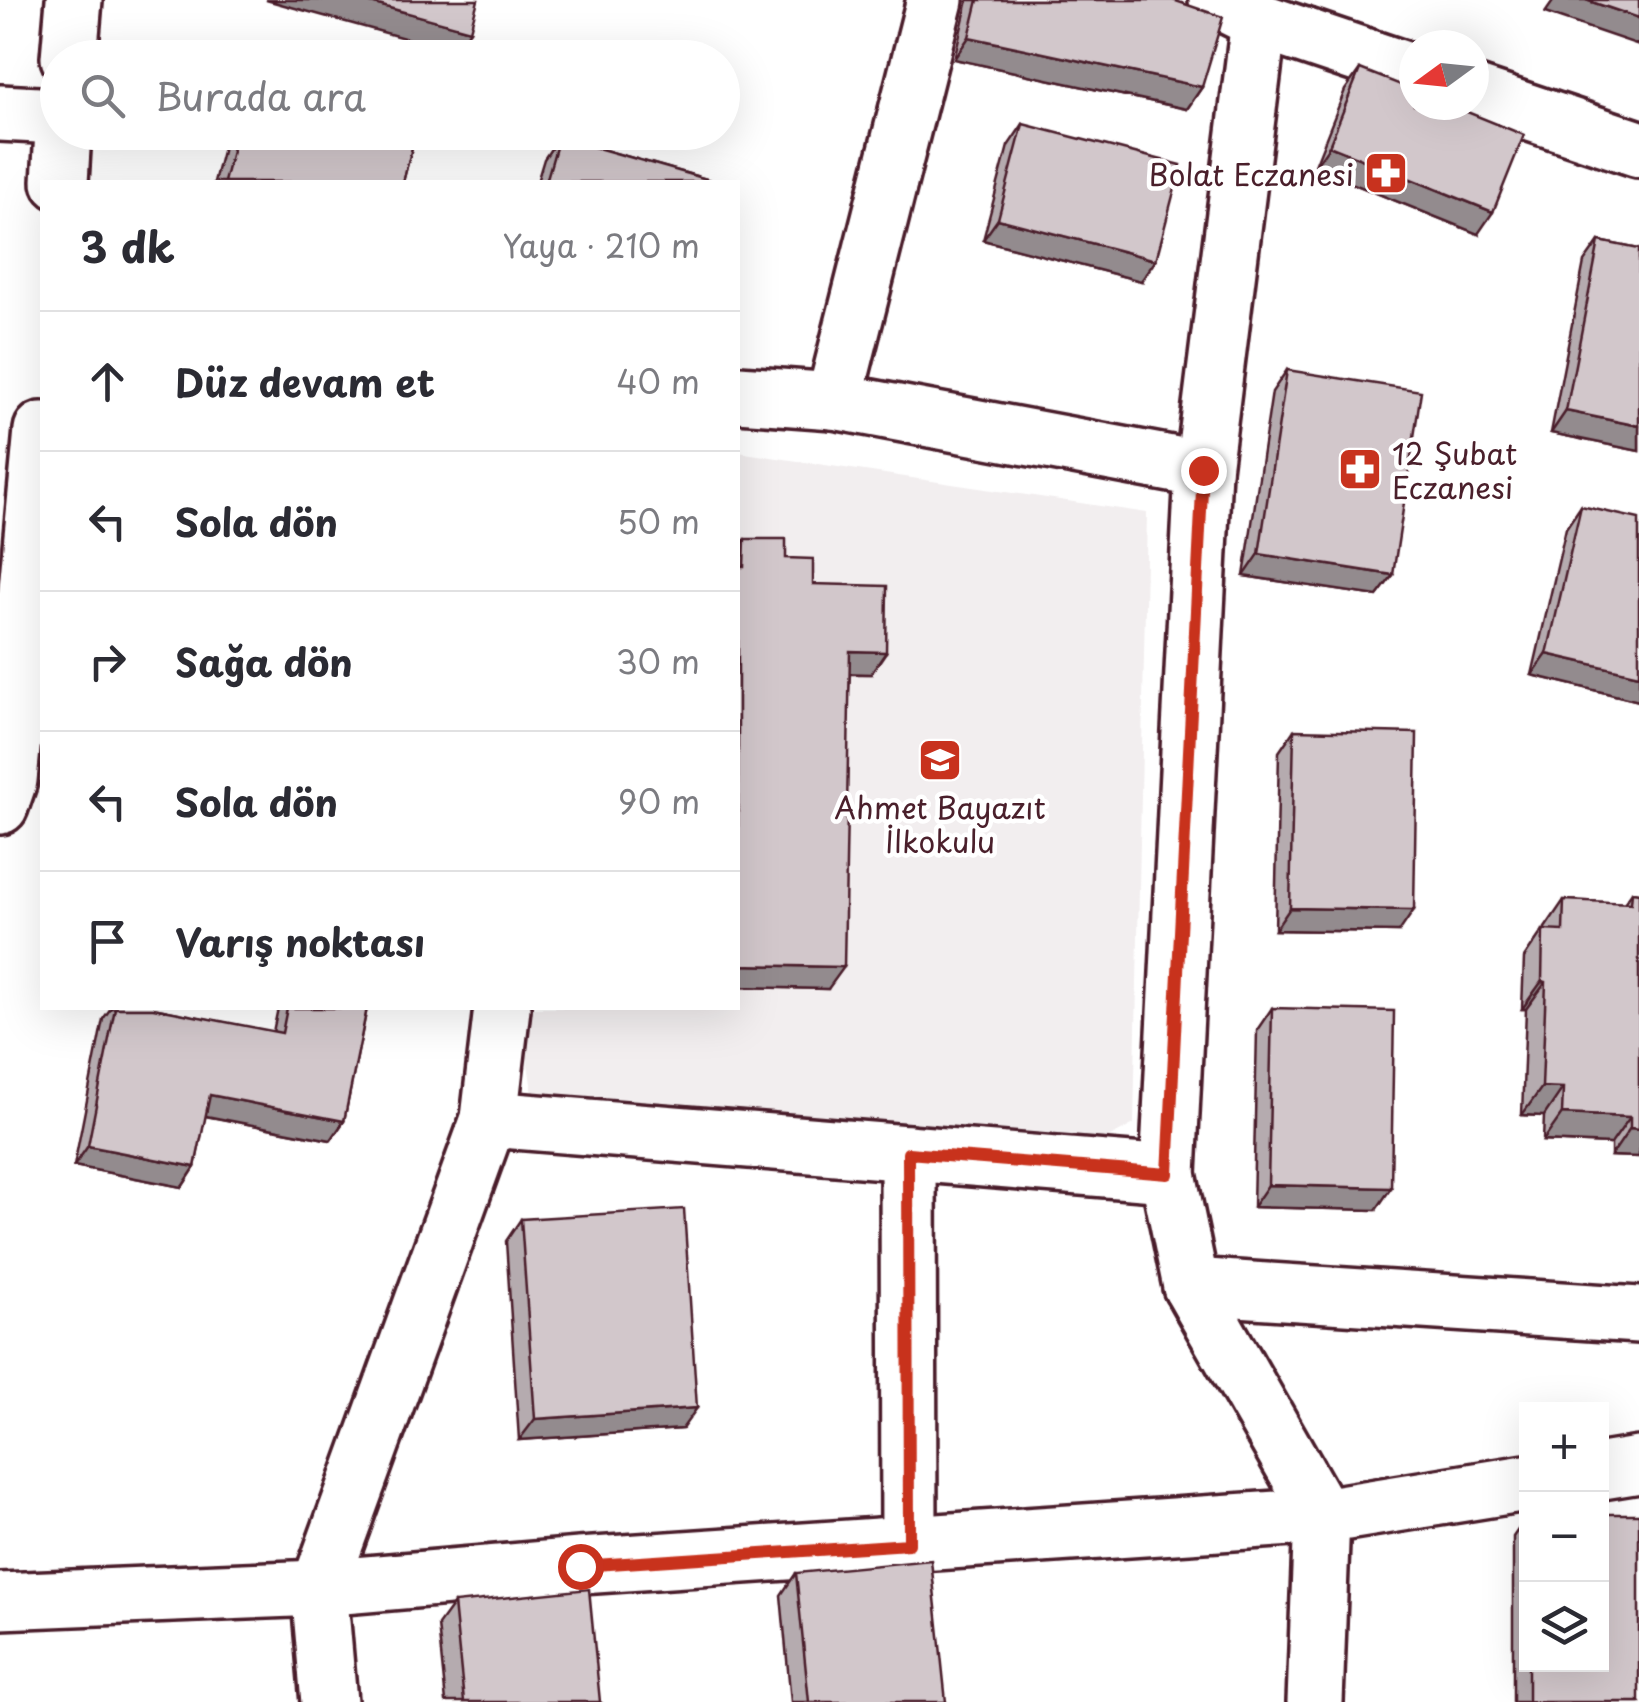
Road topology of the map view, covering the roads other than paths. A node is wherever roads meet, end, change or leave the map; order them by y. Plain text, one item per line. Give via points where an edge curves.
1 (74, 0) edge
2 (935, 0) edge
3 (1238, 10) edge
4 (71, 40) edge
5 (1399, 68) edge
6 (1489, 99) edge
7 (0, 113) edge
8 (40, 115) edge
9 (62, 150) edge
10 (1639, 150) edge
11 (60, 180) edge
12 (740, 394) edge
13 (834, 401) junction
14 (40, 452) edge
15 (1203, 470) junction
16 (0, 806) edge
17 (502, 1010) edge
18 (489, 1118) junction
19 (908, 1153) junction
20 (1168, 1174) junction
21 (1190, 1286) junction
22 (1639, 1315) edge
23 (1639, 1465) edge
24 (1609, 1470) edge
25 (1519, 1484) edge
26 (1322, 1516) junction
27 (909, 1544) junction
28 (318, 1588) junction
29 (0, 1601) edge
30 (329, 1702) edge
31 (1315, 1702) edge

1 - 4 street
2 - 13 street
3 - 5 street
3 - 15 street
6 - 10 street
7 - 8 street
9 - 11 street
12 - 13 street
13 - 15 street
14 - 16 street via 10,780
15 - 20 street
17 - 18 street
18 - 19 street
18 - 28 street
19 - 20 street
19 - 27 street
20 - 21 street
21 - 22 street
21 - 26 street
23 - 24 street
25 - 26 street
26 - 27 street
26 - 31 street
27 - 28 street
28 - 29 street
28 - 30 street

